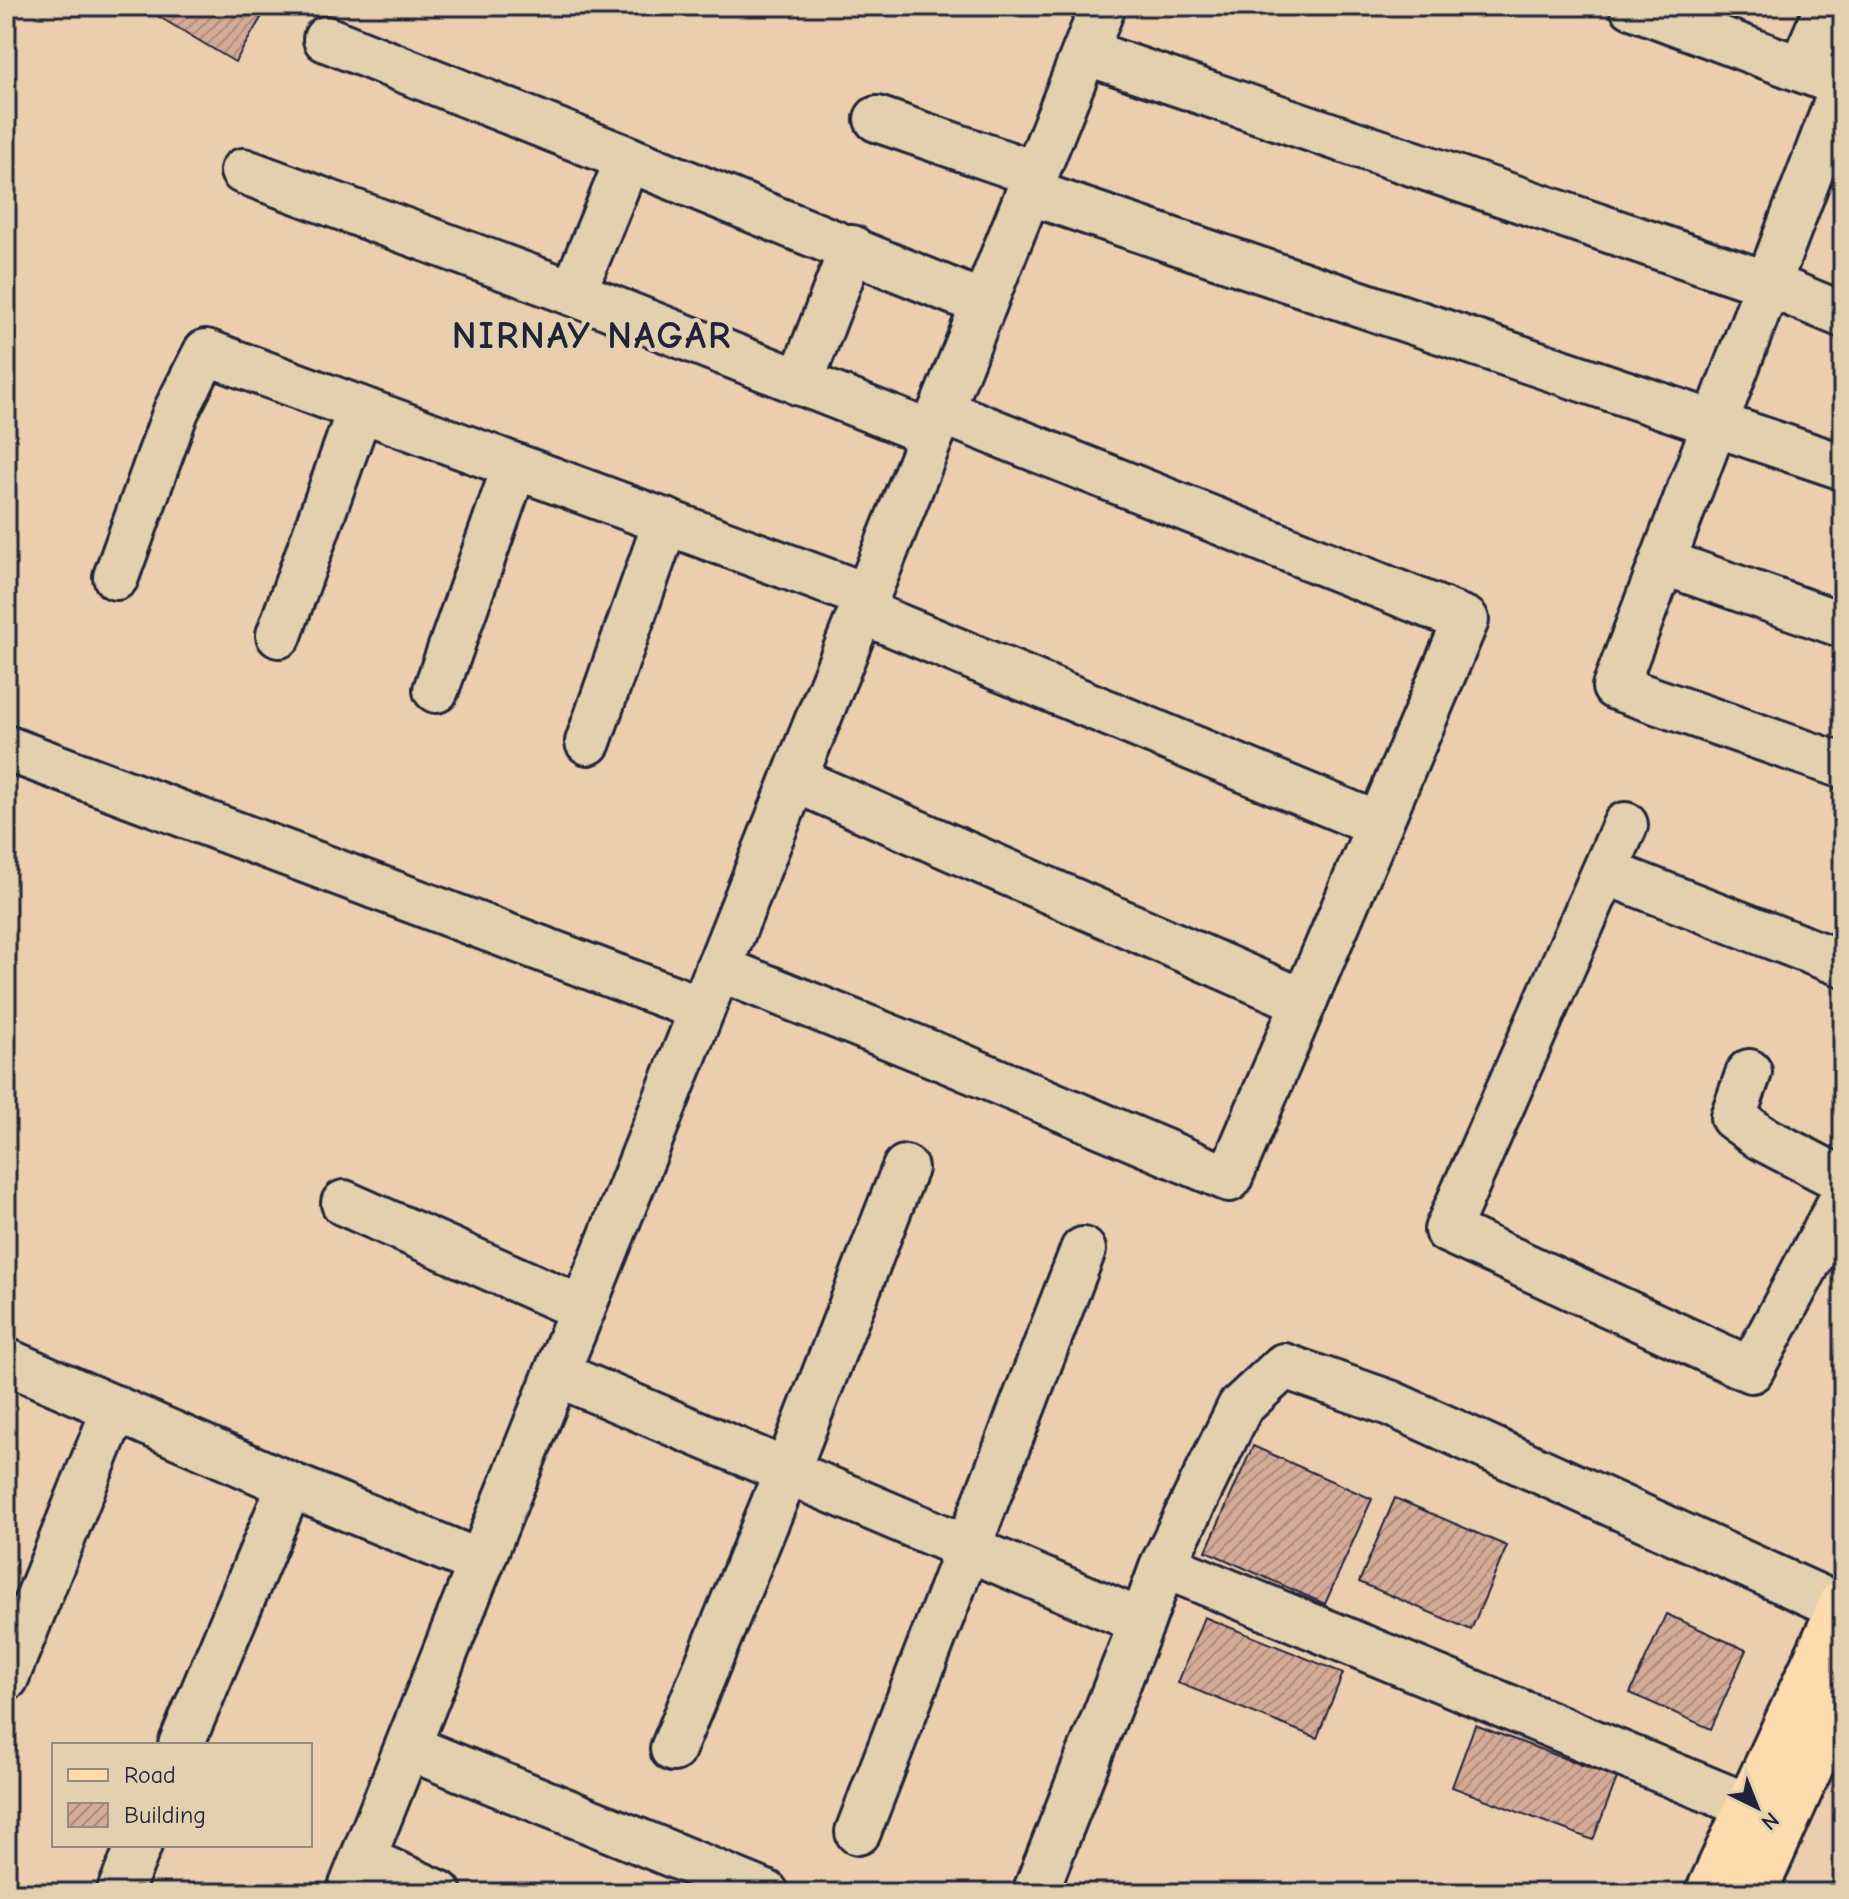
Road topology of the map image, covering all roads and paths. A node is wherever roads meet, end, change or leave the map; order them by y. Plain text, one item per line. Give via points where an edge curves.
1 (1103, 6) edge
2 (1632, 6) edge
3 (1828, 6) edge
4 (1692, 16) edge
5 (326, 39) dead end
6 (1085, 52) junction
7 (1801, 69) junction
8 (1843, 86) edge
9 (877, 119) dead end
10 (628, 159) junction
11 (243, 171) dead end
12 (1032, 183) junction
13 (852, 248) junction
14 (1768, 284) junction
15 (573, 293) junction
16 (984, 304) junction
17 (1843, 315) edge
18 (800, 383) junction
19 (360, 409) junction
20 (936, 423) junction
21 (1715, 425) junction
22 (515, 466) junction
23 (1843, 467) edge
24 (666, 521) junction
25 (1663, 562) junction
26 (116, 577) dead end
27 (864, 603) junction
28 (1843, 625) edge
29 (279, 635) dead end
30 (436, 690) dead end
31 (588, 742) dead end
32 (6, 748) edge
33 (1843, 766) edge
34 (794, 779) junction
35 (1379, 825) junction
36 (1625, 825) dead end
37 (1606, 872) junction
38 (1843, 964) edge
39 (718, 968) junction
40 (1304, 1002) junction
41 (702, 1009) junction
42 (1749, 1072) dead end
43 (905, 1168) dead end
44 (1843, 1180) edge
45 (1843, 1197) edge
46 (344, 1203) dead end
47 (1083, 1250) dead end
48 (583, 1309) junction
49 (6, 1361) edge
50 (557, 1374) junction
51 (115, 1408) junction
52 (787, 1471) junction
53 (290, 1485) junction
54 (968, 1548) junction
55 (481, 1563) junction
56 (1163, 1565) junction
57 (1842, 1604) edge
58 (1142, 1622) junction
59 (6, 1678) edge
60 (1843, 1694) edge
61 (182, 1743) edge
62 (408, 1747) junction
63 (673, 1749) dead end
64 (1748, 1806) junction
65 (858, 1832) dead end
66 (138, 1847) edge
67 (356, 1876) edge
68 (119, 1893) edge
69 (439, 1893) edge
70 (766, 1893) edge
71 (1035, 1893) edge
72 (1708, 1893) edge
73 (1754, 1893) edge

1 - 6 street
2 - 4 street
3 - 7 street
4 - 7 street
5 - 10 street
6 - 12 street
6 - 14 street
7 - 8 street
8 - 14 street
9 - 12 street
10 - 13 street
10 - 15 street
11 - 15 street
12 - 16 street
12 - 21 street
13 - 16 street
13 - 18 street
14 - 17 street
14 - 21 street
15 - 18 street
16 - 20 street
18 - 20 street
19 - 22 street
19 - 26 street via 206,352 176,411
19 - 29 street
20 - 27 street
20 - 35 street via 1466,620
21 - 23 street
21 - 25 street
22 - 24 street
22 - 30 street
24 - 27 street
24 - 31 street
25 - 28 street
25 - 33 street via 1615,687
27 - 34 street
27 - 35 street
32 - 41 street
34 - 39 street
34 - 40 street
35 - 40 street
36 - 37 street
37 - 38 street
37 - 45 street via 1447,1230 1751,1370
39 - 40 street via 1229,1179
39 - 41 street
41 - 48 street
42 - 44 street via 1733,1117
43 - 52 street
46 - 48 street
47 - 54 street
48 - 50 street
49 - 51 street
50 - 52 street
50 - 55 street
51 - 53 street
51 - 59 street
52 - 54 street
52 - 63 street
53 - 55 street
53 - 61 street
54 - 58 street
54 - 65 street
55 - 62 street
56 - 57 street via 1240,1407 1284,1366 1390,1403
56 - 58 street
56 - 64 street
57 - 64 main road
58 - 71 street
60 - 73 main road
62 - 67 street
62 - 70 street
64 - 72 main road
66 - 68 street
67 - 69 street

